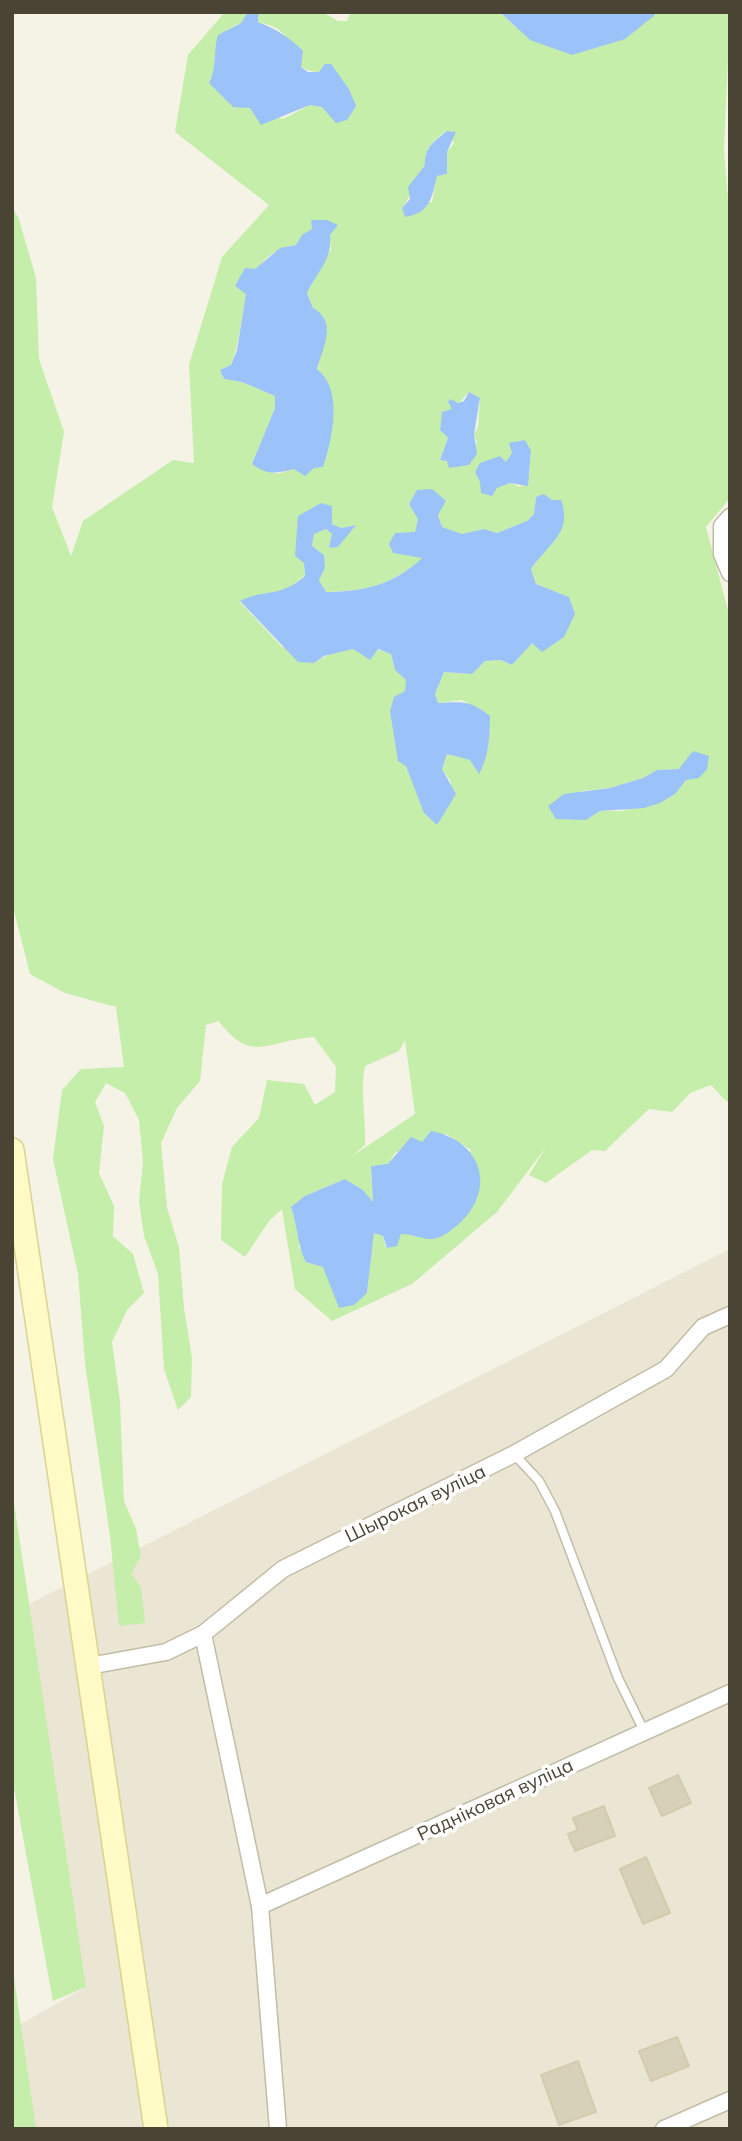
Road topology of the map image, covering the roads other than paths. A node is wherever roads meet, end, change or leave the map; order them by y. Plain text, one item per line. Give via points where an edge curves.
1 (730, 517) edge
2 (730, 573) edge
3 (12, 1150) edge
4 (730, 1315) edge
5 (514, 1454) junction
6 (203, 1634) junction
7 (89, 1665) junction
8 (730, 1693) edge
9 (643, 1731) junction
10 (260, 1906) junction
11 (730, 2100) edge
12 (156, 2129) edge
13 (278, 2129) edge
14 (664, 2129) edge

1 - 2 street via 722,526 722,554
3 - 7 main road
4 - 5 street, Шырокая вуліца via 703,1327 666,1368
5 - 6 street, Шырокая вуліца via 283,1569
5 - 9 lane via 539,1481 555,1511 618,1678
6 - 7 street, Шырокая вуліца via 166,1652
6 - 10 street
7 - 12 main road
8 - 9 street, Радніковая вуліца
9 - 10 street, Радніковая вуліца
10 - 13 street
11 - 14 street

